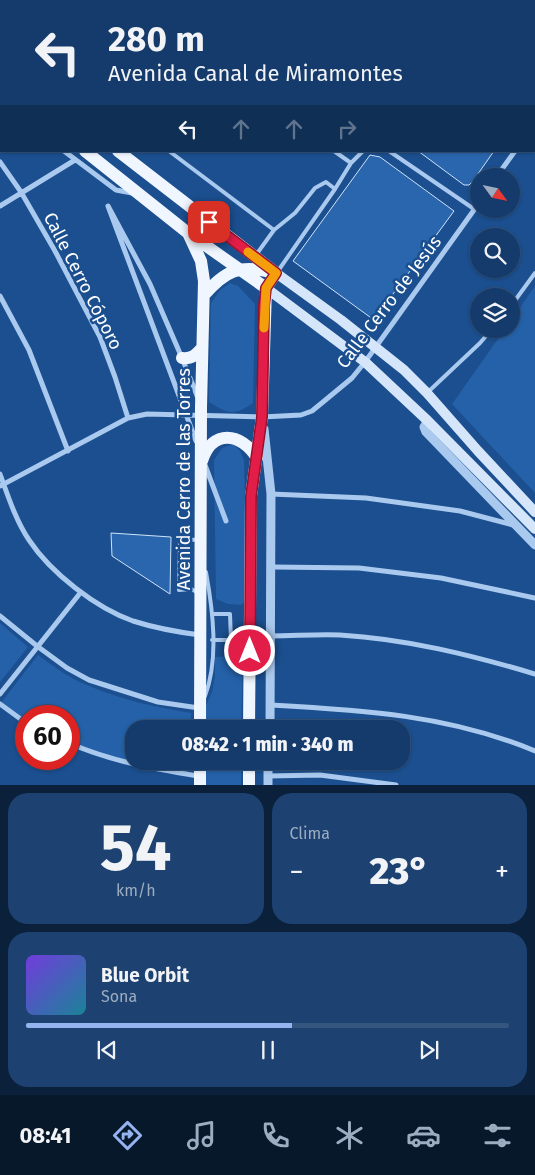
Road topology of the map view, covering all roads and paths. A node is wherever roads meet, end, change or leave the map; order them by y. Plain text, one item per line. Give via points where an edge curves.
1 (65, 152) edge
2 (87, 152) edge
3 (119, 152) edge
4 (170, 152) edge
5 (335, 152) edge
6 (362, 152) edge
7 (390, 152) edge
8 (514, 152) edge
9 (75, 160) junction
10 (0, 162) edge
11 (350, 163) junction
12 (503, 168) edge
13 (335, 188) junction
14 (20, 192) junction
15 (140, 194) junction
16 (0, 206) edge
17 (470, 206) edge
18 (470, 215) edge
19 (274, 230) junction
20 (188, 233) junction
21 (255, 257) junction
22 (238, 269) junction
23 (276, 273) junction
24 (535, 273) edge
25 (266, 288) junction
26 (520, 294) edge
27 (204, 295) junction
28 (0, 296) edge
29 (485, 338) edge
30 (376, 347) junction
31 (202, 348) junction
32 (182, 358) junction
33 (364, 362) junction
34 (427, 393) junction
35 (201, 412) junction
36 (262, 417) junction
37 (128, 418) junction
38 (428, 420) junction
39 (68, 451) junction
40 (478, 451) junction
41 (257, 458) junction
42 (201, 465) junction
43 (0, 474) edge
44 (2, 485) edge
45 (271, 494) junction
46 (535, 512) edge
47 (226, 521) dead end
48 (516, 526) junction
49 (535, 529) edge
50 (200, 542) junction
51 (535, 545) edge
52 (272, 567) junction
53 (81, 592) junction
54 (200, 594) junction
55 (535, 598) edge
56 (212, 614) junction
57 (0, 616) edge
58 (271, 636) junction
59 (206, 638) junction
60 (37, 646) junction
61 (535, 674) edge
62 (0, 694) edge
63 (0, 704) edge
64 (271, 705) junction
65 (200, 708) junction
66 (15, 715) edge
67 (200, 720) edge
68 (249, 720) edge
69 (270, 720) edge
70 (80, 748) edge
71 (535, 751) edge
72 (249, 770) edge
73 (268, 780) edge
74 (200, 781) edge
75 (249, 785) edge
76 (396, 785) edge

1 - 9 street
2 - 15 main road
3 - 21 main road
4 - 19 lane
5 - 11 lane
6 - 11 lane
7 - 17 lane
8 - 12 street
9 - 14 street
9 - 15 street via 116,190
10 - 14 street, Calle Cerro Cóporo
11 - 13 lane
13 - 19 lane via 326,182 315,188 295,213
13 - 23 lane
14 - 16 street
14 - 37 street, Calle Cerro Cóporo via 100,337
15 - 20 main road
18 - 30 street, Calle Cerro de Jesús
19 - 21 lane
20 - 22 main road
20 - 27 main road, Avenida Cerro de las Torres via 203,270
21 - 23 main road
22 - 23 main road via 254,268
22 - 25 main road
22 - 27 main road via 219,279
23 - 25 main road
23 - 30 main road
24 - 26 lane
25 - 33 main road
25 - 36 main road
27 - 31 main road, Avenida Cerro de las Torres
28 - 39 street via 29,350
29 - 34 lane
30 - 33 street, Calle Cerro de Jesús
30 - 34 main road
31 - 32 main road via 194,356
31 - 35 main road, Avenida Cerro de las Torres
32 - 35 street
32 - 47 street via 150,284 108,206
33 - 36 street, Calle Cerro de Jesús via 352,378 312,411 302,415
33 - 38 main road
34 - 40 main road
35 - 36 street, Calle Cerro de Jesús
35 - 37 street, Calle Cerro de Jesús via 146,414
35 - 42 main road, Avenida Cerro de las Torres
36 - 41 main road
36 - 45 street
37 - 39 street, Calle Cerro de Jesús
38 - 40 main road via 442,420 462,441
38 - 48 street via 424,427 426,432
38 - 49 main road
39 - 44 street, Calle Cerro de Jesús
40 - 46 main road
41 - 42 main road via 244,443 225,437 209,448
41 - 68 main road via 251,496
42 - 50 main road, Avenida Cerro de las Torres
43 - 44 street
44 - 53 street via 28,539 42,559
45 - 48 street via 366,498 460,511
45 - 52 street
48 - 51 street
50 - 54 main road, Avenida Cerro de las Torres
50 - 54 lane via 180,539 179,590
50 - 56 lane
52 - 55 street via 359,568 441,578
52 - 58 street
53 - 59 street via 132,620
53 - 60 street
54 - 59 main road, Avenida Cerro de las Torres
56 - 59 lane
56 - 59 lane via 230,614 231,640
57 - 60 street
58 - 61 street via 340,635 392,641 450,650
58 - 64 street
59 - 65 main road, Avenida Cerro de las Torres
60 - 62 street
60 - 65 street via 89,680 158,702
63 - 66 street
64 - 69 street
64 - 71 street via 359,710 418,718 471,729
65 - 67 main road, Avenida Cerro de las Torres
70 - 74 street
72 - 75 main road
73 - 76 street via 320,775

